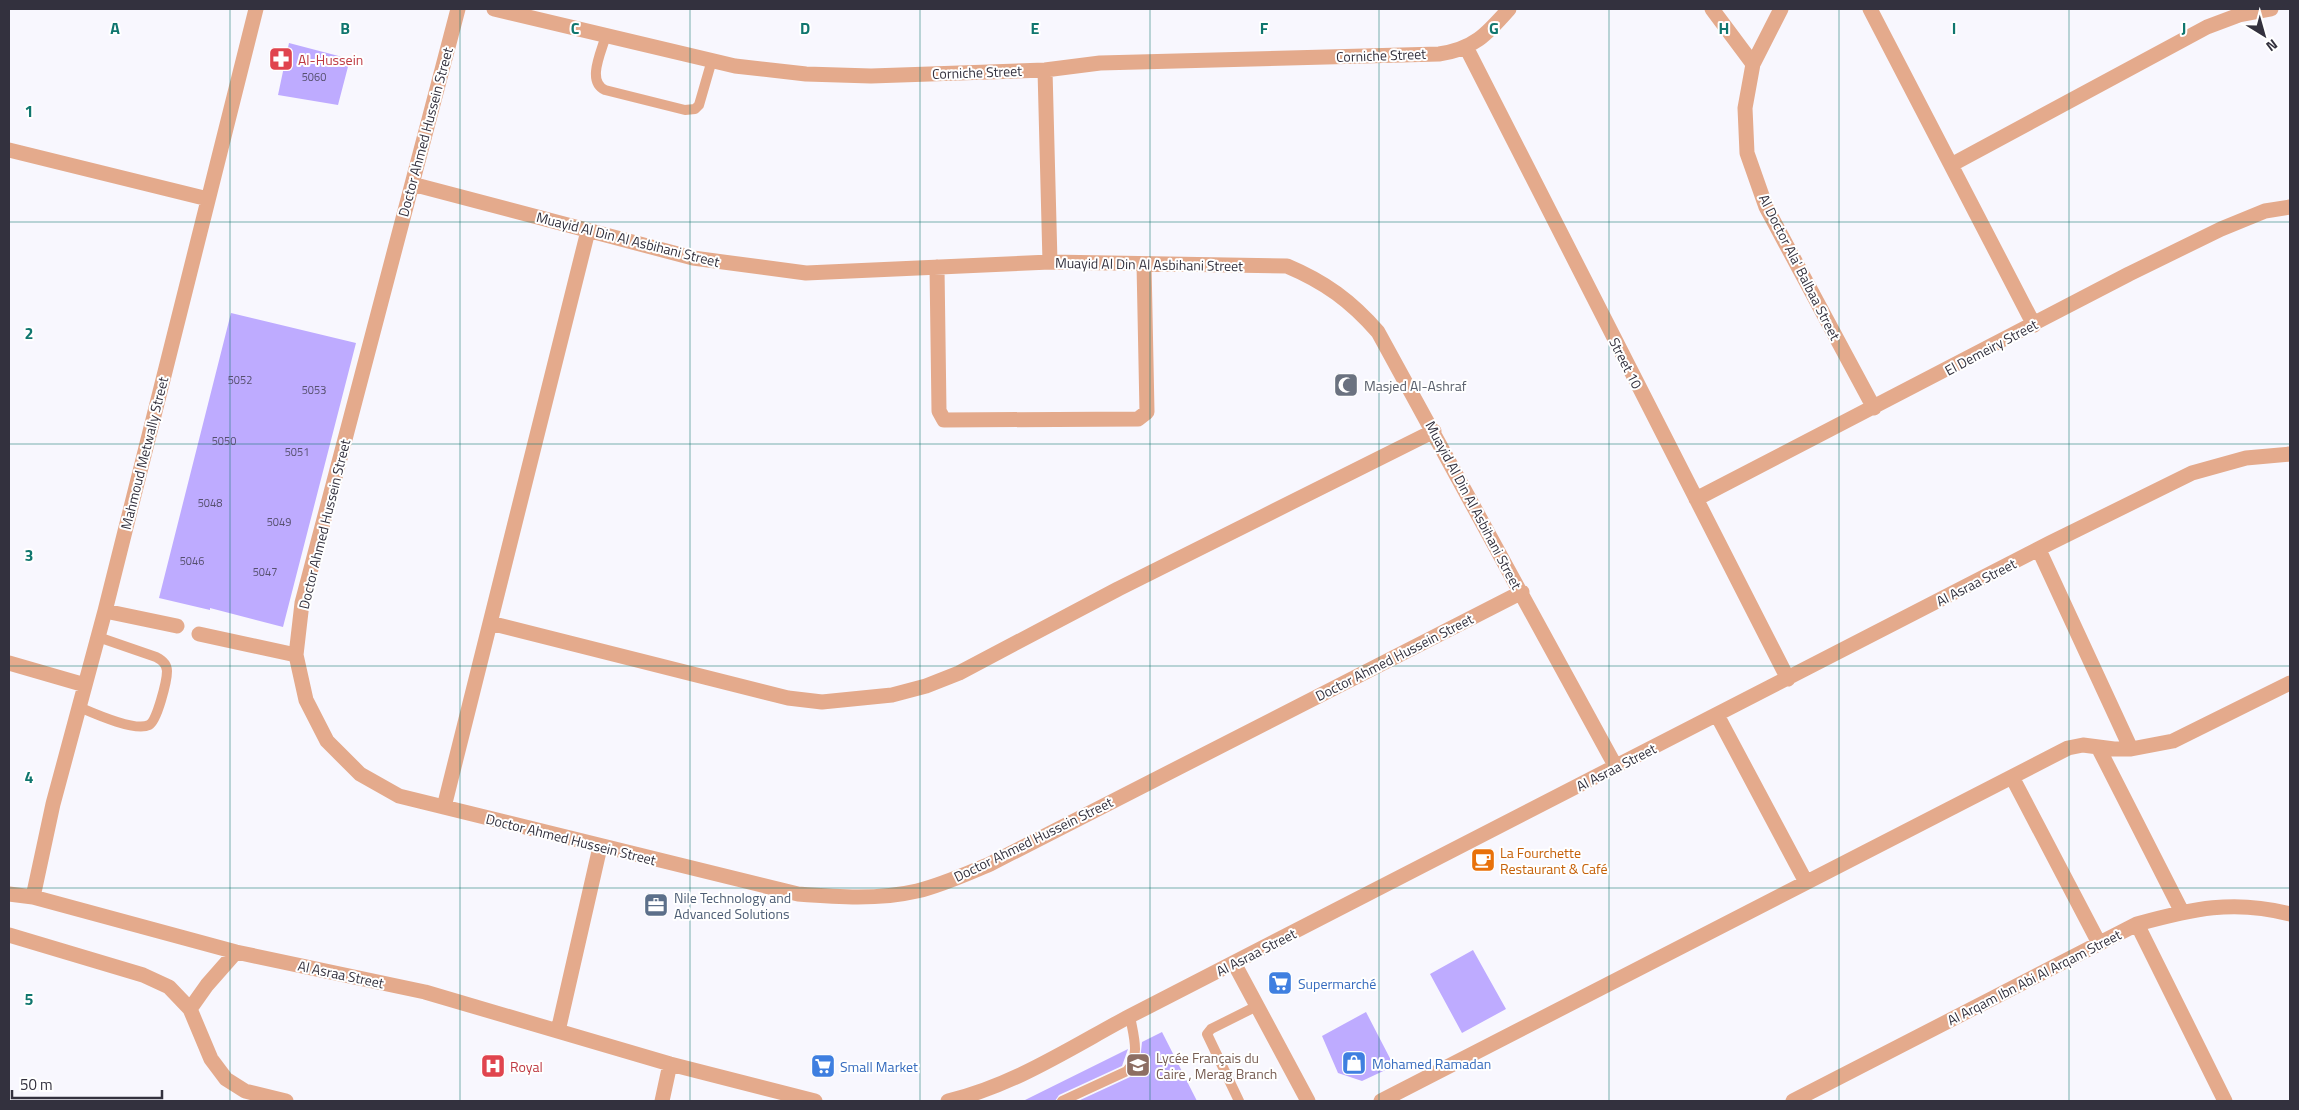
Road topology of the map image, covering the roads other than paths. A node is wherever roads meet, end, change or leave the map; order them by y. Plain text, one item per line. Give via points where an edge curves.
1 (256, 9) edge
2 (458, 9) edge
3 (494, 9) edge
4 (1509, 9) edge
5 (1712, 9) edge
6 (1781, 9) edge
7 (1870, 9) edge
8 (2271, 9) edge
9 (606, 35) junction
10 (1466, 47) junction
11 (712, 60) junction
12 (1753, 64) junction
13 (1045, 70) junction
14 (9, 150) edge
15 (1951, 165) junction
16 (412, 184) junction
17 (208, 199) junction
18 (2290, 207) edge
19 (588, 231) junction
20 (1050, 262) junction
21 (1144, 264) junction
22 (937, 267) junction
23 (2034, 324) junction
24 (1874, 408) junction
25 (1434, 431) junction
26 (2290, 454) edge
27 (1696, 499) junction
28 (2039, 550) junction
29 (1522, 592) junction
30 (105, 611) junction
31 (490, 623) junction
32 (178, 626) dead end
33 (199, 634) dead end
34 (98, 638) junction
35 (296, 655) junction
36 (9, 663) edge
37 (1788, 679) junction
38 (2290, 683) edge
39 (85, 685) junction
40 (79, 707) junction
41 (1717, 715) junction
42 (2098, 747) junction
43 (2131, 749) junction
44 (1616, 767) junction
45 (2012, 777) junction
46 (444, 807) junction
47 (600, 847) junction
48 (1806, 882) junction
49 (9, 894) edge
50 (33, 897) junction
51 (2182, 912) junction
52 (2290, 914) edge
53 (2137, 924) junction
54 (9, 935) edge
55 (2099, 944) junction
56 (236, 952) junction
57 (1234, 963) junction
58 (1257, 1006) junction
59 (190, 1009) junction
60 (1130, 1016) junction
61 (558, 1031) junction
62 (670, 1064) junction
63 (286, 1101) edge
64 (662, 1101) edge
65 (815, 1101) edge
66 (948, 1101) edge
67 (1062, 1101) edge
68 (1239, 1101) edge
69 (1308, 1101) edge
70 (1381, 1101) edge
71 (1793, 1101) edge
72 (2225, 1101) edge

1 - 17 street, Mahmoud Metwally Street
2 - 16 street, Doctor Ahmed Hussein Street
3 - 9 street, Corniche Street
4 - 10 street, Corniche Street via 1482,38
5 - 12 street
6 - 12 street, Al Doctor Ala' Balbaa Street
7 - 15 street
8 - 15 street via 2240,15 2207,27
9 - 11 street, Corniche Street
9 - 11 lane via 595,78 599,86 685,110 699,105
10 - 13 street, Corniche Street via 1439,54 1100,63
10 - 27 street, Street 10
11 - 13 street, Corniche Street via 735,66 806,74
12 - 24 street, Al Doctor Ala' Balbaa Street via 1745,108 1747,153 1766,207
13 - 20 street
14 - 17 street
15 - 23 street
16 - 19 street, Muayid Al Din Al Asbihani Street
16 - 35 street, Doctor Ahmed Hussein Street via 302,603
17 - 30 street, Mahmoud Metwally Street
18 - 23 street, El Demeiry Street via 2265,211 2221,230
19 - 22 street, Muayid Al Din Al Asbihani Street via 693,258 797,272
19 - 31 street
20 - 21 street, Muayid Al Din Al Asbihani Street
20 - 22 street, Muayid Al Din Al Asbihani Street
21 - 22 street via 1147,412 1138,419 944,420 939,411
21 - 25 street, Muayid Al Din Al Asbihani Street via 1287,266 1315,278 1360,310 1378,332
23 - 24 street, El Demeiry Street
24 - 27 street, El Demeiry Street
25 - 29 street, Muayid Al Din Al Asbihani Street
25 - 31 street via 1118,589 959,674 892,695 822,702 788,698
26 - 28 street, Al Asraa Street via 2246,458 2192,473
27 - 37 street, Street 10
28 - 37 street, Al Asraa Street
28 - 43 street
29 - 44 street, Muayid Al Din Al Asbihani Street
29 - 47 street, Doctor Ahmed Hussein Street via 990,864 916,891 884,896 798,894
30 - 32 street
30 - 34 street, Mahmoud Metwally Street
31 - 46 street
33 - 35 street
34 - 39 street, Mahmoud Metwally Street
34 - 40 lane via 164,662 167,671 156,718 149,725 142,726 120,723
35 - 46 street, Doctor Ahmed Hussein Street via 306,700 328,741 360,774 399,796
36 - 39 street
37 - 41 street, Al Asraa Street
38 - 43 street via 2173,741
39 - 40 street, Mahmoud Metwally Street
40 - 50 street, Mahmoud Metwally Street
41 - 44 street, Al Asraa Street
41 - 48 street
42 - 43 street
42 - 45 street via 2068,748
42 - 51 street
44 - 57 street, Al Asraa Street
45 - 48 street
45 - 55 street
46 - 47 street, Doctor Ahmed Hussein Street
47 - 61 street
48 - 70 street
49 - 50 street, Al Asraa Street
50 - 56 street, Al Asraa Street
51 - 52 street, Al Arqam Ibn Abi Al Arqam Street via 2223,905 2268,908
51 - 53 street, Al Arqam Ibn Abi Al Arqam Street
53 - 55 street, Al Arqam Ibn Abi Al Arqam Street
53 - 72 street
54 - 59 street via 156,980 169,987
55 - 71 street, Al Arqam Ibn Abi Al Arqam Street
56 - 59 street
56 - 61 street, Al Asraa Street via 425,992
57 - 58 street
57 - 60 street, Al Asraa Street
58 - 68 lane via 1207,1034
58 - 69 street
59 - 63 street via 211,1059 226,1079 245,1091
60 - 66 street, Al Asraa Street via 1012,1079
60 - 67 lane via 1136,1052 1132,1066
61 - 62 street, Al Asraa Street
62 - 64 street
62 - 65 street, Al Asraa Street

